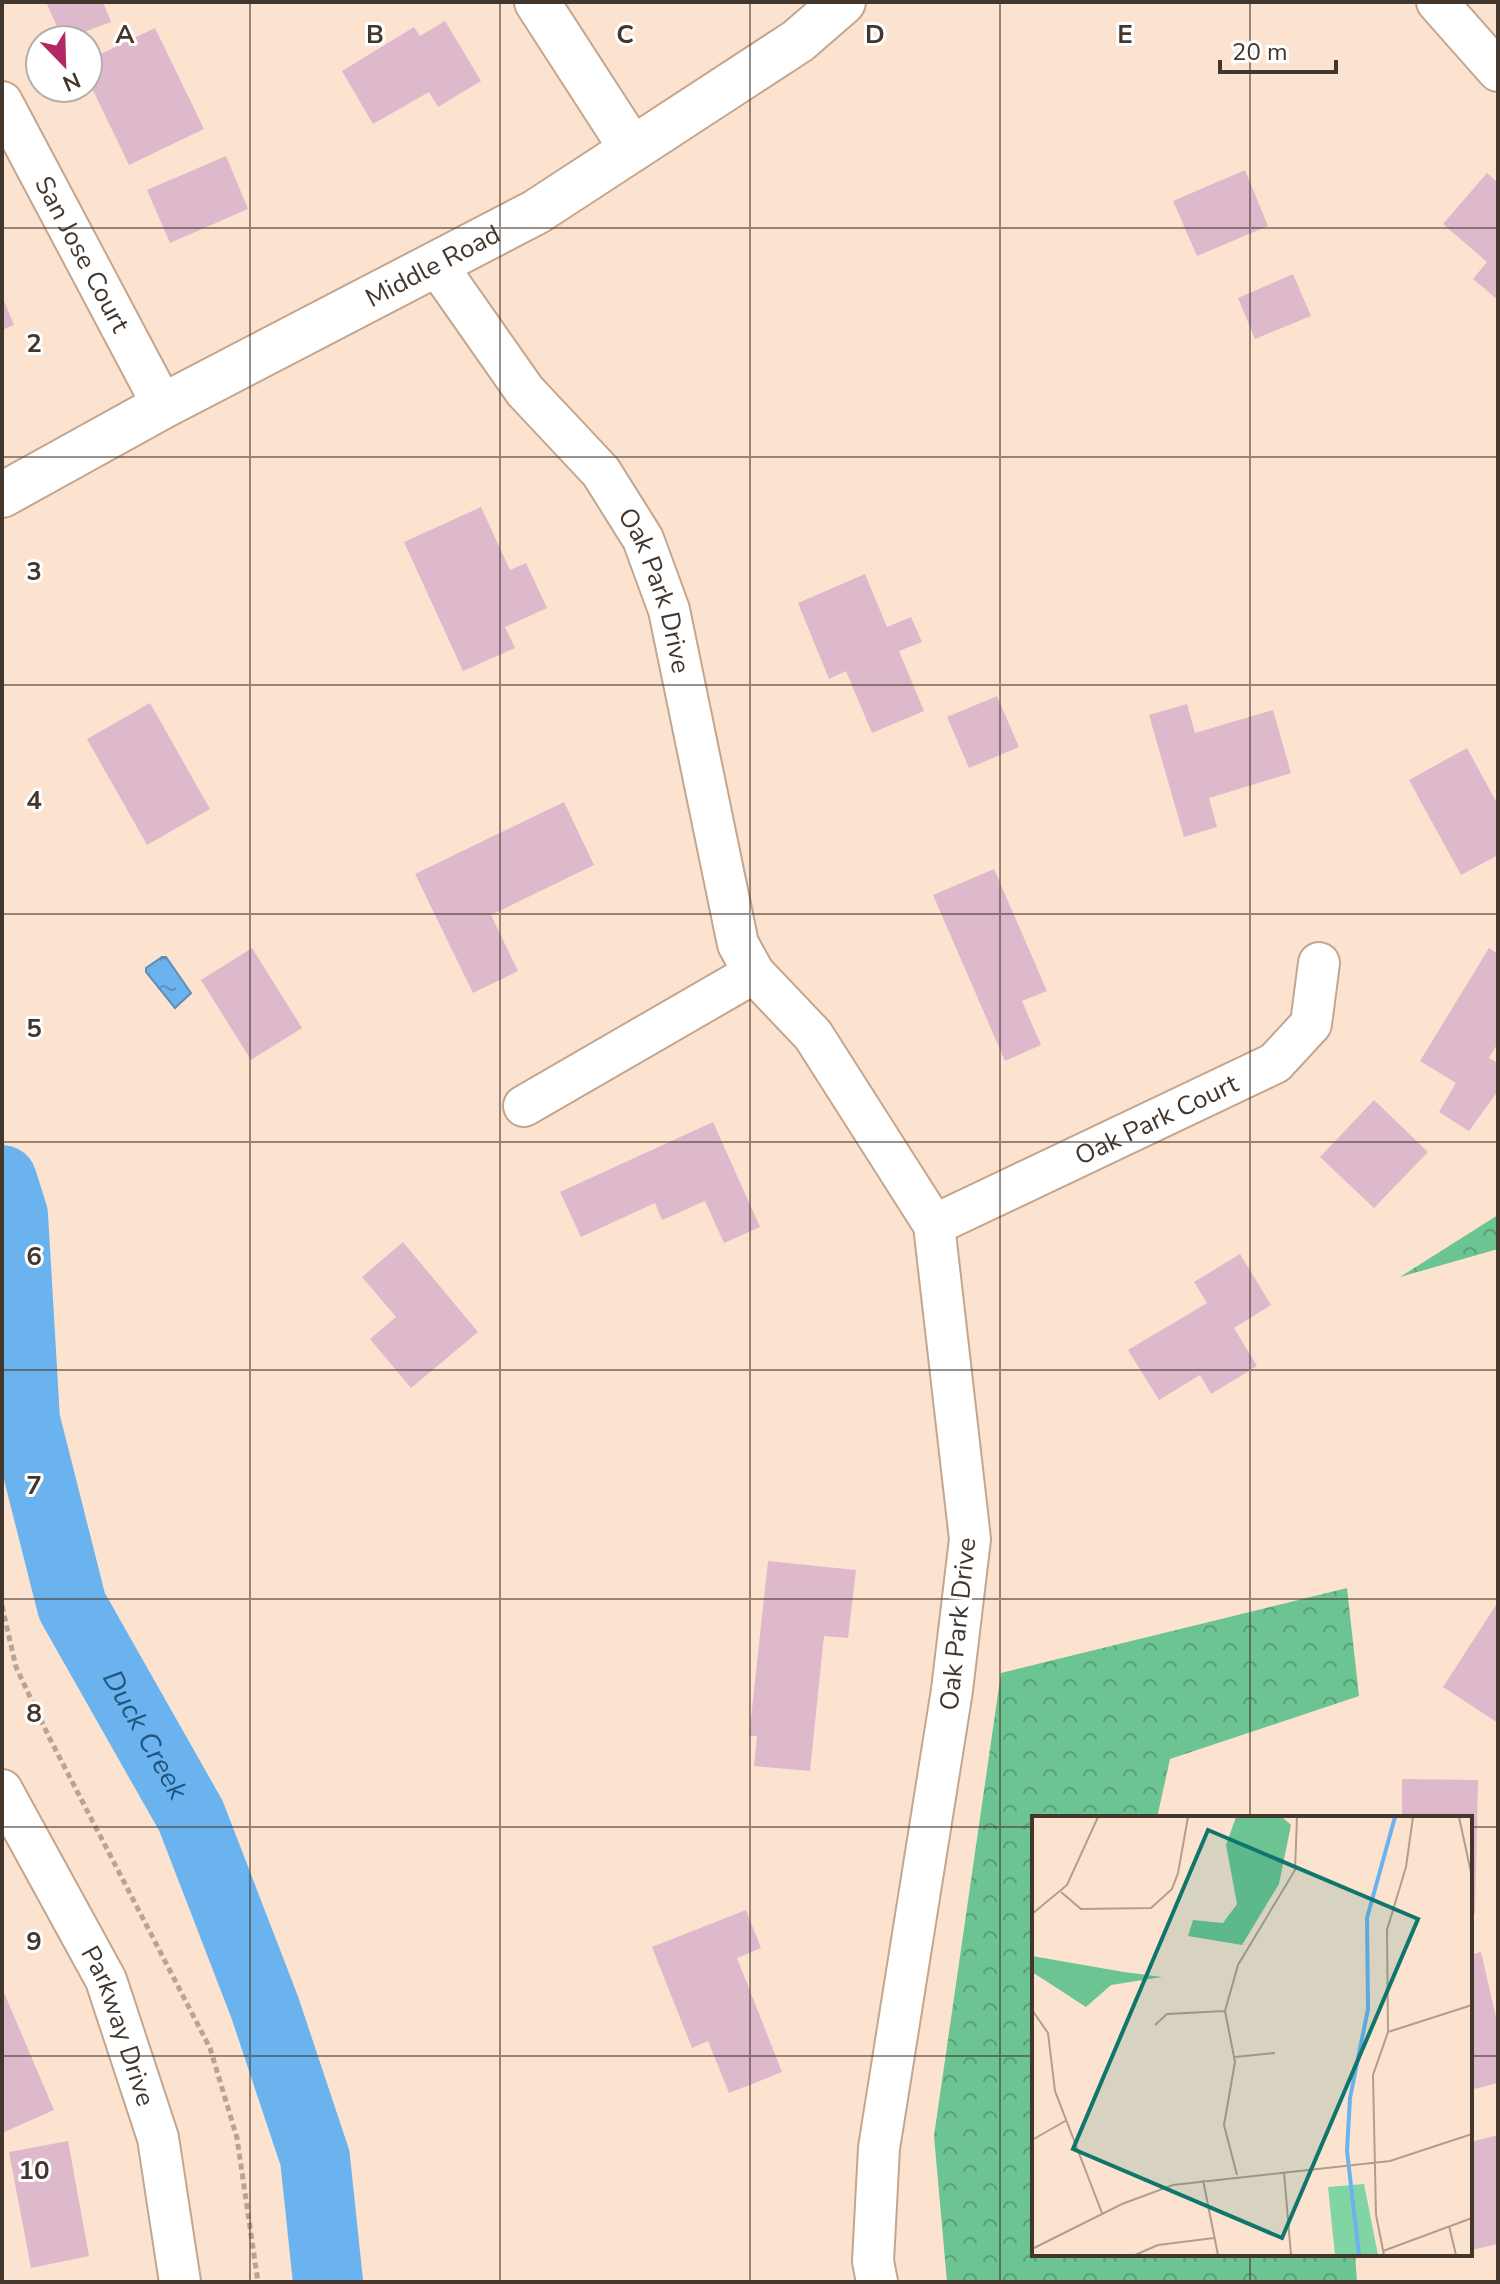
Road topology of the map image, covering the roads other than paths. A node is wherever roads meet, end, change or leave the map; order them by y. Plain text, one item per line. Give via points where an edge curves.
1 (537, 2) edge
2 (843, 2) edge
3 (1437, 2) edge
4 (1498, 71) edge
5 (2, 102) edge
6 (632, 149) junction
7 (436, 264) junction
8 (163, 406) junction
9 (2, 495) edge
10 (1319, 963) dead end
11 (754, 973) junction
12 (524, 1106) dead end
13 (934, 1225) junction
14 (2, 1790) edge
15 (180, 2282) edge
16 (877, 2282) edge

1 - 6 main road
2 - 6 main road, Middle Road via 798,41
3 - 4 street
5 - 8 street, San Jose Court
6 - 7 main road, Middle Road via 536,212
7 - 8 main road, Middle Road
7 - 11 street, Oak Park Drive via 525,391 601,472 643,539 669,610 738,944
8 - 9 main road, Middle Road
10 - 13 street, Oak Park Court via 1311,1024 1275,1063
11 - 12 street
11 - 13 street, Oak Park Drive via 813,1035
13 - 16 street, Oak Park Drive via 970,1539 952,1690 879,2148 873,2261
14 - 15 street, Parkway Drive via 106,1980 158,2138

